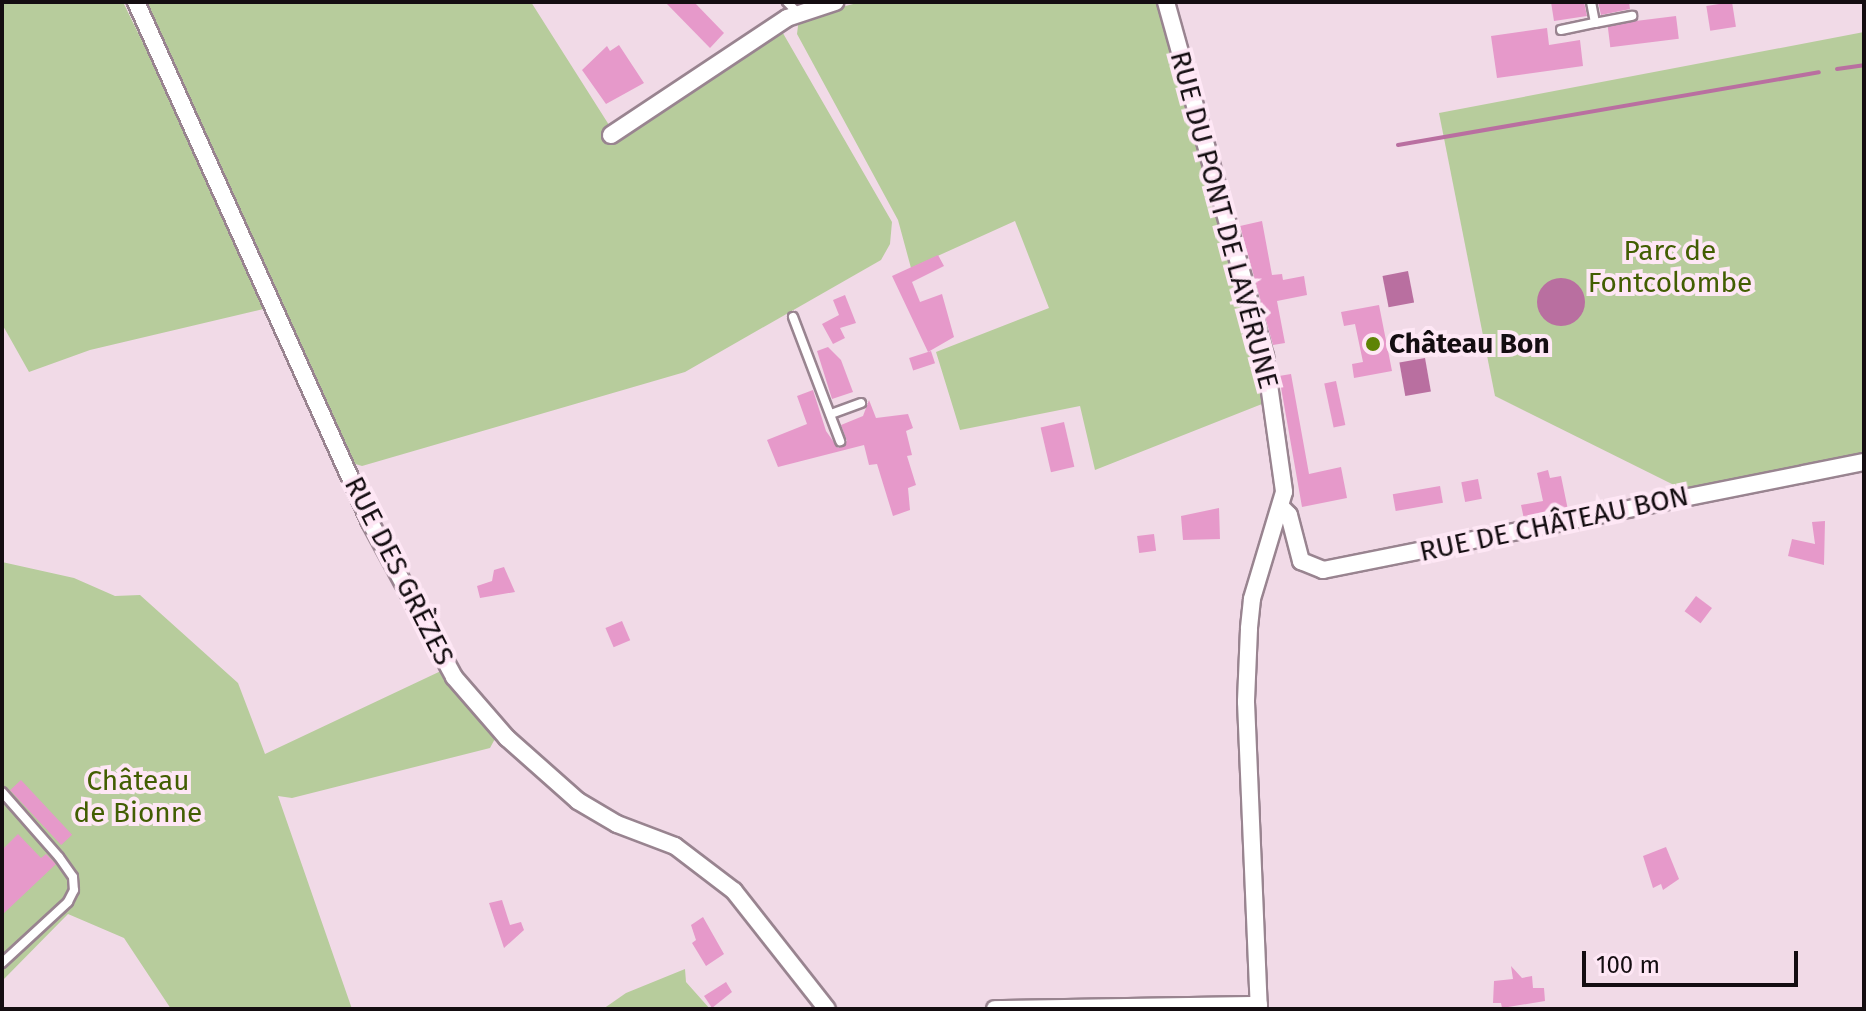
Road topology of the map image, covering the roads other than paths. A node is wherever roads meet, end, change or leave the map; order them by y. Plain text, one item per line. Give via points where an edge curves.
1 (136, 2) edge
2 (835, 2) edge
3 (1166, 2) edge
4 (1591, 2) edge
5 (792, 8) edge
6 (1632, 16) dead end
7 (1595, 23) junction
8 (1561, 30) dead end
9 (611, 135) dead end
10 (793, 317) dead end
11 (861, 403) dead end
12 (831, 414) junction
13 (840, 441) dead end
14 (1864, 462) edge
15 (1283, 509) junction
16 (2, 792) edge
17 (2, 963) edge
18 (1259, 1007) edge
19 (827, 1009) edge
20 (995, 1009) edge

1 - 19 street, RUE DES GRÈZES via 365,510 454,677 507,738 578,801 632,831 675,846 734,891
2 - 5 street
3 - 15 street, RUE DU PONT DE LAVÉRUNE via 1265,356
4 - 7 lane
5 - 9 street
6 - 7 lane
7 - 8 lane
10 - 12 lane
11 - 12 lane
12 - 13 lane
14 - 15 street, RUE DE CHÂTEAU BON via 1323,570 1301,561
15 - 18 street, RUE DU PONT DE LAVÉRUNE via 1252,599 1249,629 1246,702
16 - 17 lane via 59,857 73,877 74,890 68,902
18 - 20 street

